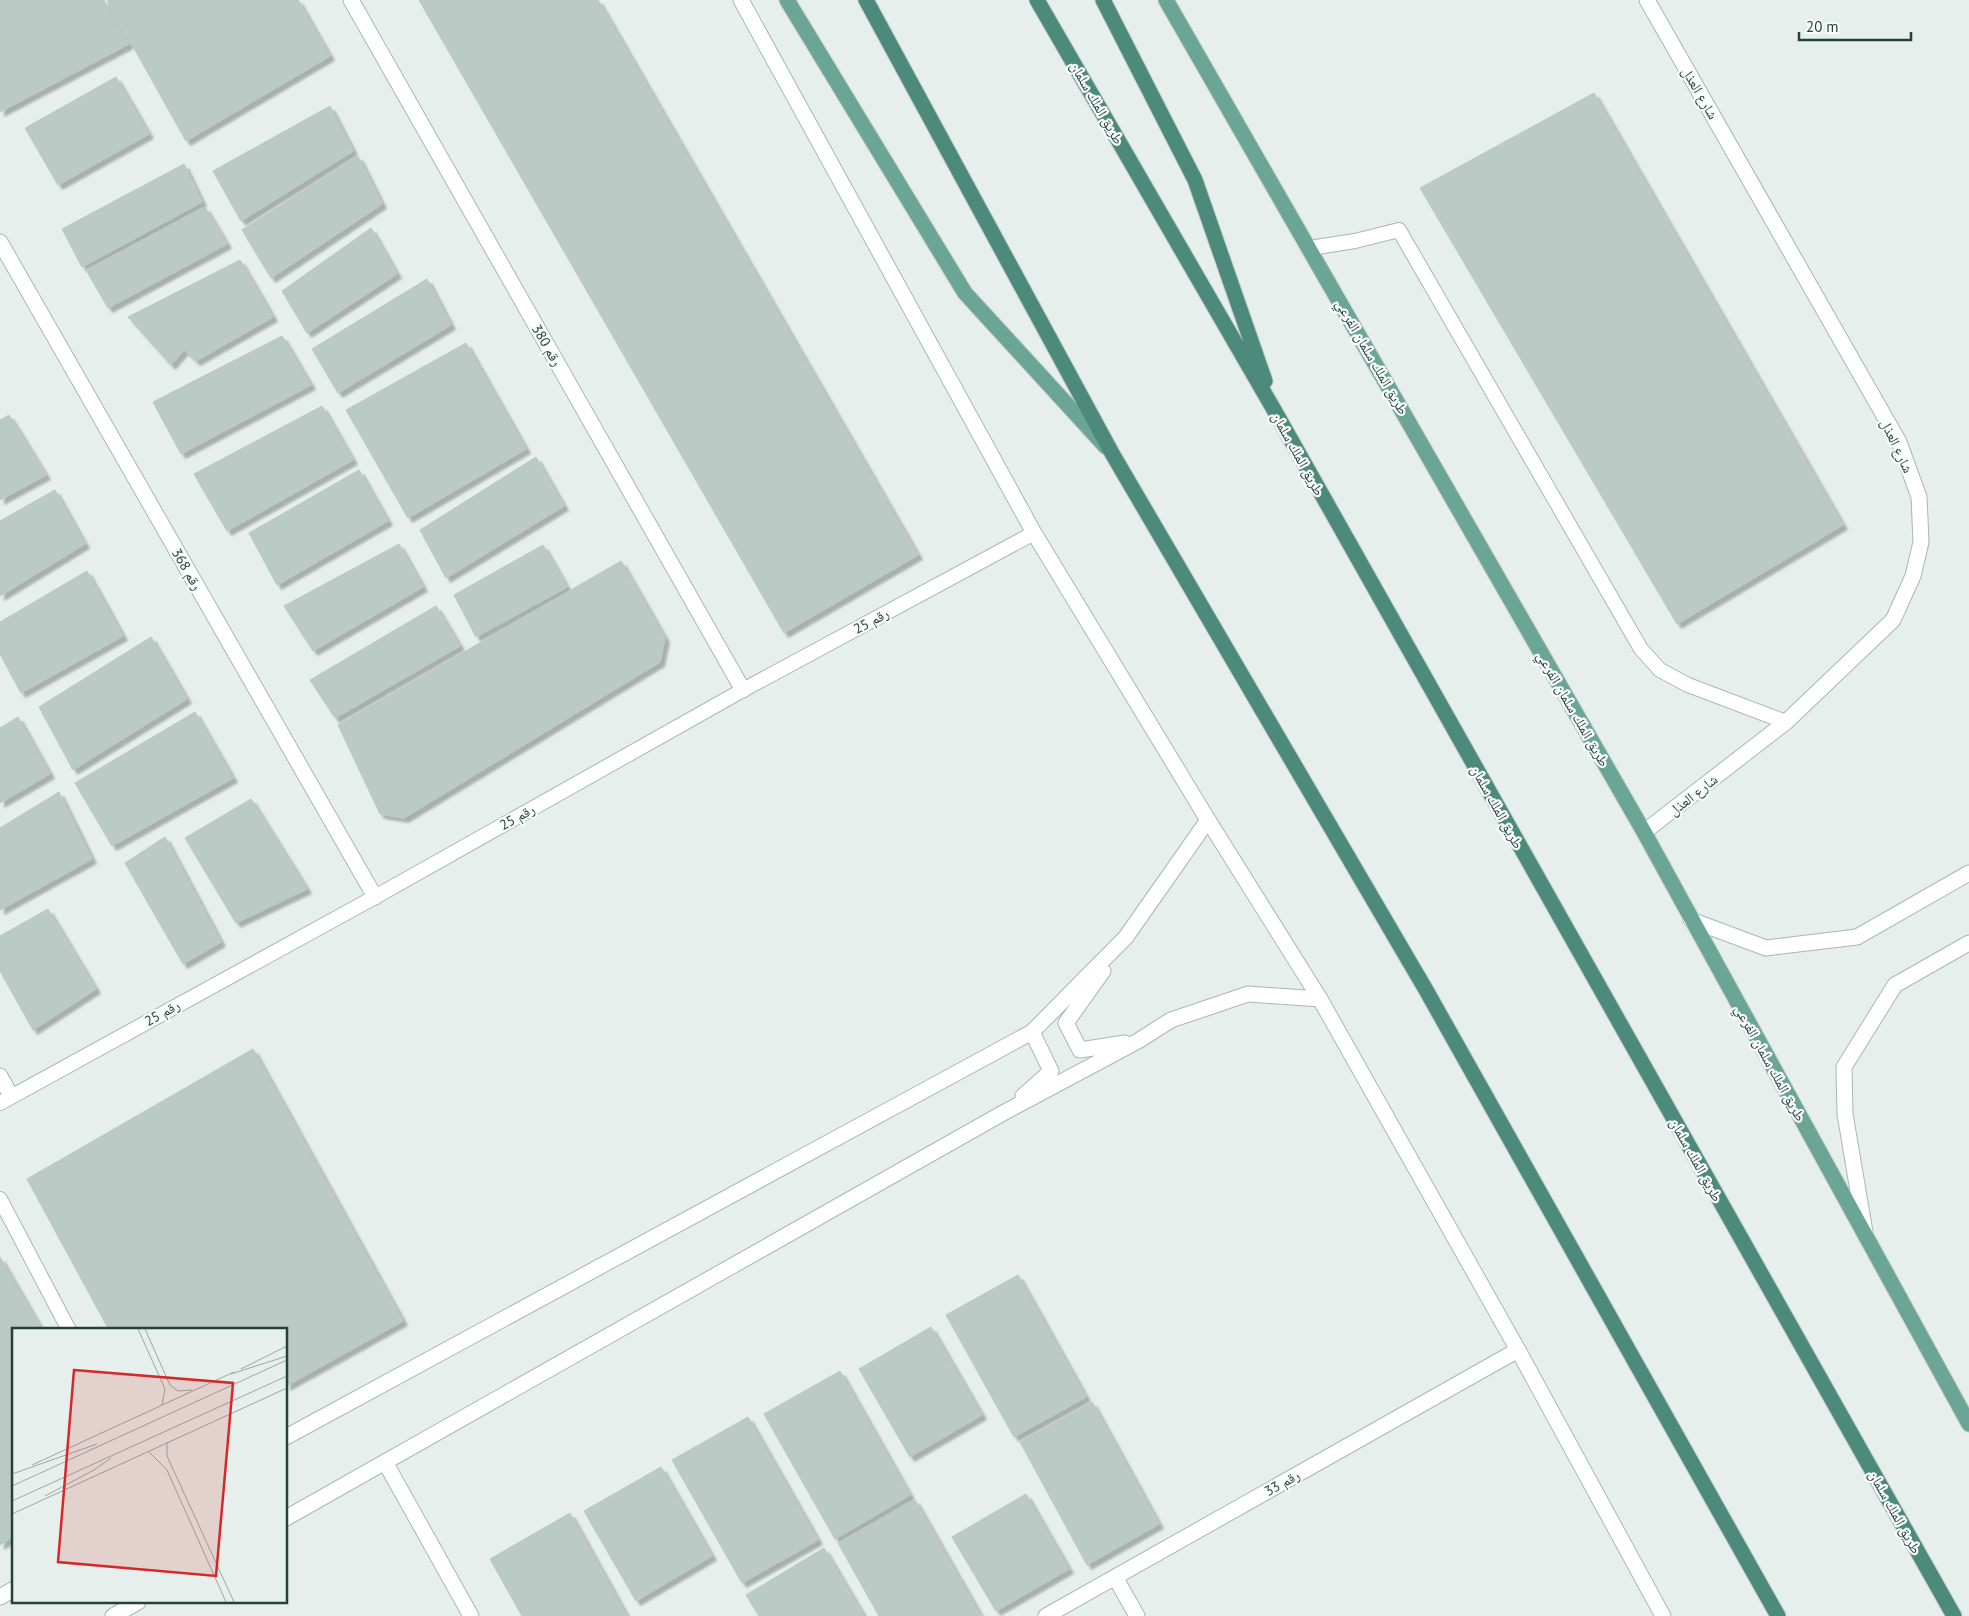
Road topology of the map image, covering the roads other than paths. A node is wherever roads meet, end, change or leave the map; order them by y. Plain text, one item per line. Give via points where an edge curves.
1 (350, 0) edge
2 (741, 0) edge
3 (787, 0) edge
4 (866, 0) edge
5 (1037, 0) edge
6 (1103, 0) edge
7 (1166, 0) edge
8 (1647, 0) edge
9 (0, 242) edge
10 (1310, 248) junction
11 (1277, 416) junction
12 (1113, 455) junction
13 (1034, 533) junction
14 (743, 690) junction
15 (1786, 722) junction
16 (1208, 820) junction
17 (1644, 832) junction
18 (1969, 873) edge
19 (374, 897) junction
20 (1691, 920) junction
21 (1126, 937) junction
22 (1969, 943) edge
23 (1320, 999) junction
24 (1032, 1032) junction
25 (1138, 1041) junction
26 (0, 1076) edge
27 (6, 1100) edge
28 (1003, 1113) junction
29 (0, 1198) edge
30 (1866, 1236) junction
31 (68, 1328) edge
32 (1518, 1350) junction
33 (1969, 1424) edge
34 (288, 1436) edge
35 (385, 1462) junction
36 (288, 1517) edge
37 (1115, 1578) junction
38 (12, 1590) edge
39 (0, 1597) edge
40 (134, 1604) edge
41 (113, 1616) edge
42 (471, 1616) edge
43 (1046, 1616) edge
44 (1137, 1616) edge
45 (1663, 1616) edge
46 (1778, 1616) edge
47 (1954, 1616) edge

1 - 14 street, رقم 380
2 - 13 street
3 - 12 main road via 966,293
4 - 12 highway
5 - 11 highway, طريق الملك سلمان
6 - 11 highway via 1195,180
7 - 10 main road, طريق الملك سلمان الفرعي
8 - 15 street, شارع العذل via 1898,442 1919,497 1921,542 1913,576 1893,620
9 - 19 street, رقم 368
10 - 15 lane via 1398,230 1641,649 1660,670 1688,685
10 - 17 main road, طريق الملك سلمان الفرعي
11 - 47 highway, طريق الملك سلمان
12 - 46 highway via 1426,990
13 - 14 lane, رقم 25
13 - 16 street
14 - 19 lane, رقم 25
15 - 17 street, شارع العذل
16 - 21 street
16 - 23 street
17 - 20 main road, طريق الملك سلمان الفرعي
18 - 20 street via 1857,938 1766,948
19 - 27 lane, رقم 25
20 - 30 main road, طريق الملك سلمان الفرعي
21 - 24 street
21 - 25 street via 1066,1023 1080,1050
22 - 30 street via 1895,985 1844,1068 1845,1114
23 - 25 street via 1248,994 1171,1020
23 - 32 street
24 - 28 street via 1051,1071
24 - 34 street
25 - 28 street
26 - 27 street
28 - 35 street
29 - 31 lane
30 - 33 main road, طريق الملك سلمان الفرعي
32 - 37 street, رقم 33
32 - 45 street
35 - 36 street
35 - 42 street
37 - 43 street, رقم 33
37 - 44 street
38 - 39 street
40 - 41 street

